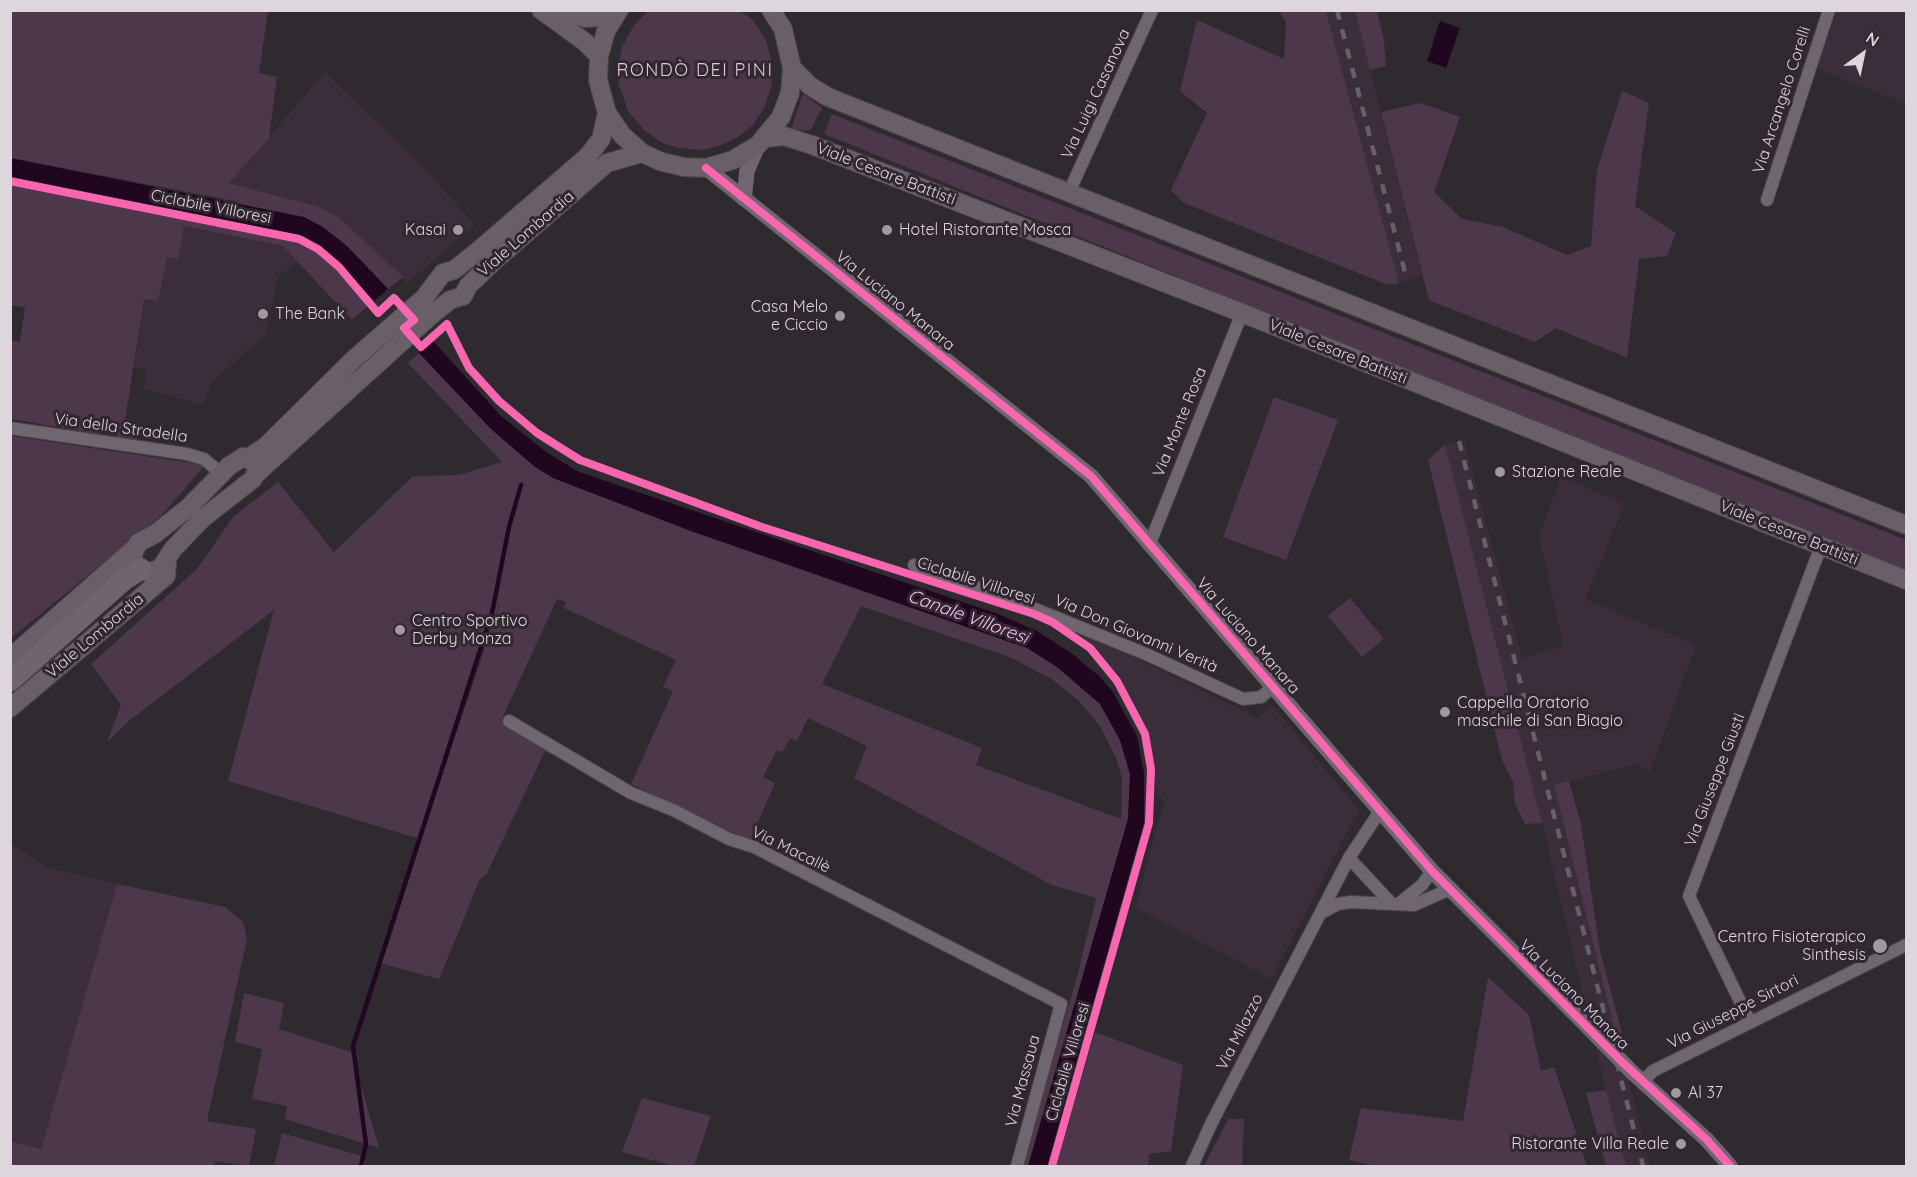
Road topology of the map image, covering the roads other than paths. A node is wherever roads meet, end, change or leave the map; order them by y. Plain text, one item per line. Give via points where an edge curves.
1 (541, 10) edge
2 (564, 10) edge
3 (618, 10) edge
4 (771, 10) edge
5 (1152, 10) edge
6 (1829, 10) edge
7 (599, 56) junction
8 (792, 68) junction
9 (607, 112) junction
10 (762, 142) junction
11 (642, 153) junction
12 (706, 168) junction
13 (1069, 192) junction
14 (744, 199) junction
15 (1767, 200) dead end
16 (1242, 313) junction
17 (10, 428) edge
18 (253, 465) junction
19 (222, 474) junction
20 (1906, 525) edge
21 (1150, 543) junction
22 (1821, 546) junction
23 (134, 549) junction
24 (168, 559) junction
25 (914, 565) dead end
26 (141, 569) junction
27 (1906, 580) edge
28 (10, 658) edge
29 (10, 681) edge
30 (1273, 687) junction
31 (10, 708) edge
32 (509, 721) dead end
33 (1380, 810) junction
34 (1349, 858) junction
35 (1432, 871) junction
36 (1450, 889) junction
37 (1396, 903) junction
38 (1321, 913) junction
39 (1906, 945) edge
40 (1061, 1004) joint
41 (1750, 1022) junction
42 (1638, 1077) junction
43 (1017, 1167) edge
44 (1192, 1167) edge
45 (1730, 1167) edge

1 - 7 main road
2 - 3 main road via 585,18
3 - 7 main road via 606,31
4 - 8 main road via 783,29
5 - 13 street, Via Luigi Casanova
6 - 15 street, Via Arcangelo Corelli
7 - 9 main road via 598,80
8 - 10 main road via 790,93 781,117
8 - 13 main road via 828,98
9 - 11 main road via 622,135
9 - 18 main road, Viale Lombardia via 601,139 588,156 462,263 443,273 424,298 354,359 265,447
10 - 12 main road via 734,160
10 - 14 street via 747,171
10 - 16 main road, Viale Cesare Battisti via 784,136 812,145
11 - 12 main road via 662,162
11 - 18 main road, Viale Lombardia via 607,163 492,263 463,296 450,300
12 - 14 street, Via Luciano Manara
13 - 20 main road
14 - 21 street, Via Luciano Manara via 1078,465 1103,487
16 - 21 street, Via Monte Rosa
16 - 22 main road, Viale Cesare Battisti
17 - 19 street, Via della Stradella via 187,454 204,459
18 - 19 main road, Viale Lombardia via 243,457
18 - 24 main road, Viale Lombardia via 245,486 202,519
19 - 23 main road, Viale Lombardia via 189,507
21 - 30 street, Via Luciano Manara
22 - 27 main road, Viale Cesare Battisti
22 - 41 street, Via Giuseppe Giusti via 1689,896
23 - 26 main road, Viale Lombardia via 134,561
23 - 28 main road, Viale Lombardia
24 - 26 main road, Viale Lombardia via 154,572
24 - 31 main road, Viale Lombardia via 166,576
25 - 30 street, Via Don Giovanni Verità via 1027,605 1243,699 1261,697
26 - 29 highway
30 - 33 street, Via Luciano Manara
32 - 40 street, Via Macallè via 631,793 754,847
33 - 34 street, Via Milazzo
33 - 35 street, Via Luciano Manara
34 - 37 street
34 - 38 street, Via Milazzo
35 - 36 street, Via Luciano Manara
35 - 37 street via 1422,885
36 - 37 street via 1414,905
36 - 42 street, Via Luciano Manara, bridge
37 - 38 street via 1351,902
38 - 44 street, Via Milazzo
39 - 41 street, Via Giuseppe Sirtori
40 - 43 street, Via Massaua
41 - 42 street, Via Giuseppe Sirtori
42 - 45 street, Via Luciano Manara via 1701,1134

